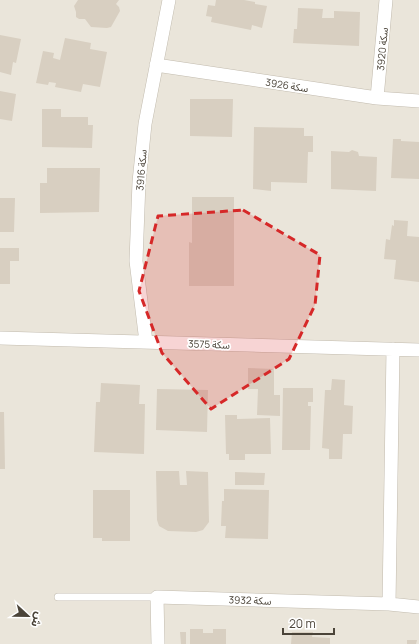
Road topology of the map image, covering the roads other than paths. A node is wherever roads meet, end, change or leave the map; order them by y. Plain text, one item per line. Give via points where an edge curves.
1 (169, 0) edge
2 (386, 0) edge
3 (156, 65) junction
4 (378, 98) junction
5 (419, 101) edge
6 (0, 338) edge
7 (146, 342) junction
8 (393, 349) junction
9 (419, 350) edge
10 (58, 597) dead end
11 (157, 597) junction
12 (389, 604) junction
13 (419, 607) edge
14 (158, 644) edge

1 - 3 street, سكة 3916
2 - 4 street, سكة 3920
3 - 4 street, سكة 3926
3 - 7 street, سكة 3916 via 145,124 139,182 136,261
4 - 5 street, سكة 3926
6 - 7 street, سكة 3575
7 - 8 street, سكة 3575
8 - 9 street, سكة 3575
8 - 12 street
10 - 11 lane
11 - 12 street, سكة 3932
11 - 14 street
12 - 13 street, سكة 3932

